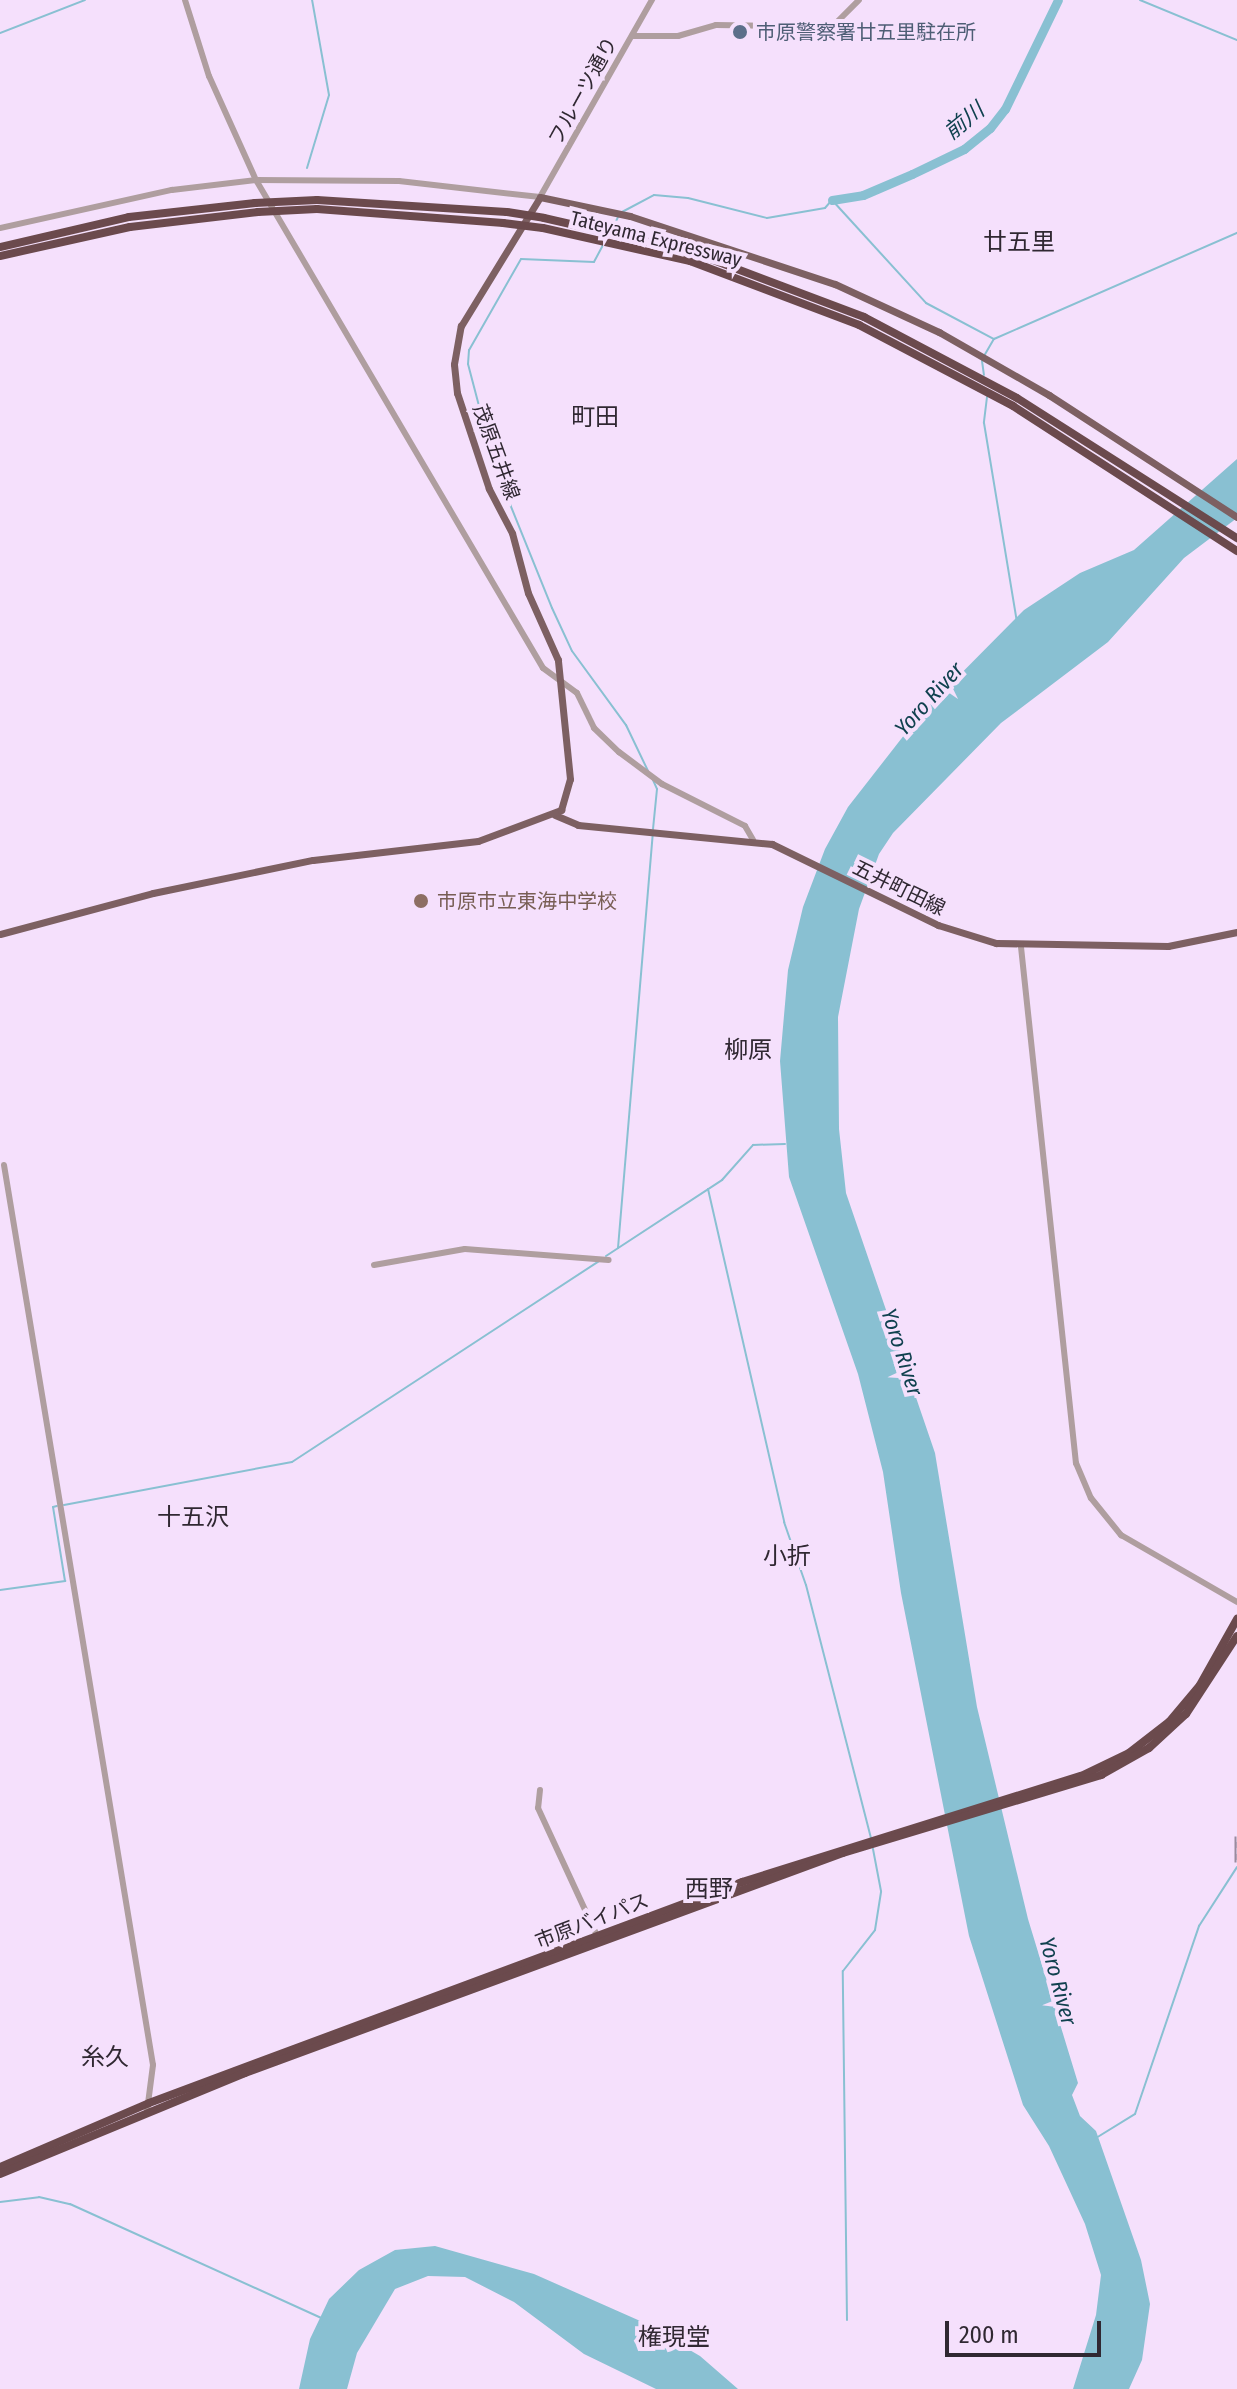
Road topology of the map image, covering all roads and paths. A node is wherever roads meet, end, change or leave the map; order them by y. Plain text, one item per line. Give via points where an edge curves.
1 (185, 0) edge
2 (652, 0) edge
3 (859, 0) edge
4 (632, 36) junction
5 (256, 180) junction
6 (540, 197) junction
7 (317, 205) junction
8 (256, 207) junction
9 (0, 228) edge
10 (587, 231) junction
11 (0, 247) edge
12 (0, 256) edge
13 (1114, 464) junction
14 (1237, 517) edge
15 (1237, 538) edge
16 (1237, 551) edge
17 (561, 681) junction
18 (555, 815) junction
19 (753, 840) junction
20 (1237, 932) edge
21 (0, 934) edge
22 (1021, 947) junction
23 (4, 1165) dead end
24 (609, 1260) dead end
25 (374, 1265) dead end
26 (1237, 1602) edge
27 (1237, 1619) edge
28 (1237, 1636) edge
29 (540, 1790) dead end
30 (1032, 1795) junction
31 (600, 1941) junction
32 (148, 2107) junction
33 (0, 2167) edge
34 (0, 2174) edge

1 - 5 street via 209,76
2 - 4 street, フルーツ通り
3 - 4 street via 832,27 815,34 780,26 716,25 678,36
4 - 6 street, フルーツ通り
5 - 6 street via 399,181
5 - 9 street via 172,190
5 - 17 street via 543,668
6 - 14 main road via 630,216 835,284 939,332
6 - 17 main road, 茂原五井線 via 461,326 454,364 457,393 489,489 512,533
7 - 8 highway, Tateyama Expressway, bridge
7 - 10 highway, Tateyama Expressway, bridge
7 - 10 highway, Tateyama Expressway, bridge via 507,212
8 - 11 highway, Tateyama Expressway via 129,217
8 - 12 highway, Tateyama Expressway via 130,227
10 - 13 highway, Tateyama Expressway via 750,280 861,321
13 - 15 highway, Tateyama Expressway
13 - 16 highway, Tateyama Expressway
17 - 18 main road, 茂原五井線 via 570,790
17 - 19 street via 577,693 594,728 619,752 662,784 745,826
18 - 19 main road, 五井町田線 via 578,825
18 - 21 main road via 478,841 348,853 269,868
19 - 22 main road, 五井町田線 via 781,847 976,940
20 - 22 main road, 五井町田線 via 1168,946
22 - 26 street via 1076,1463 1091,1498 1121,1535
23 - 32 street via 153,2065
24 - 25 street via 465,1249
27 - 30 highway, 市原バイパス via 1200,1685 1160,1731 1106,1764
28 - 30 highway, 市原バイパス via 1199,1699 1149,1748 1101,1775
29 - 31 street via 538,1808
30 - 31 highway, 市原バイパス via 926,1824
31 - 32 highway, 市原バイパス
32 - 33 highway, 市原バイパス
32 - 34 highway, 市原バイパス

